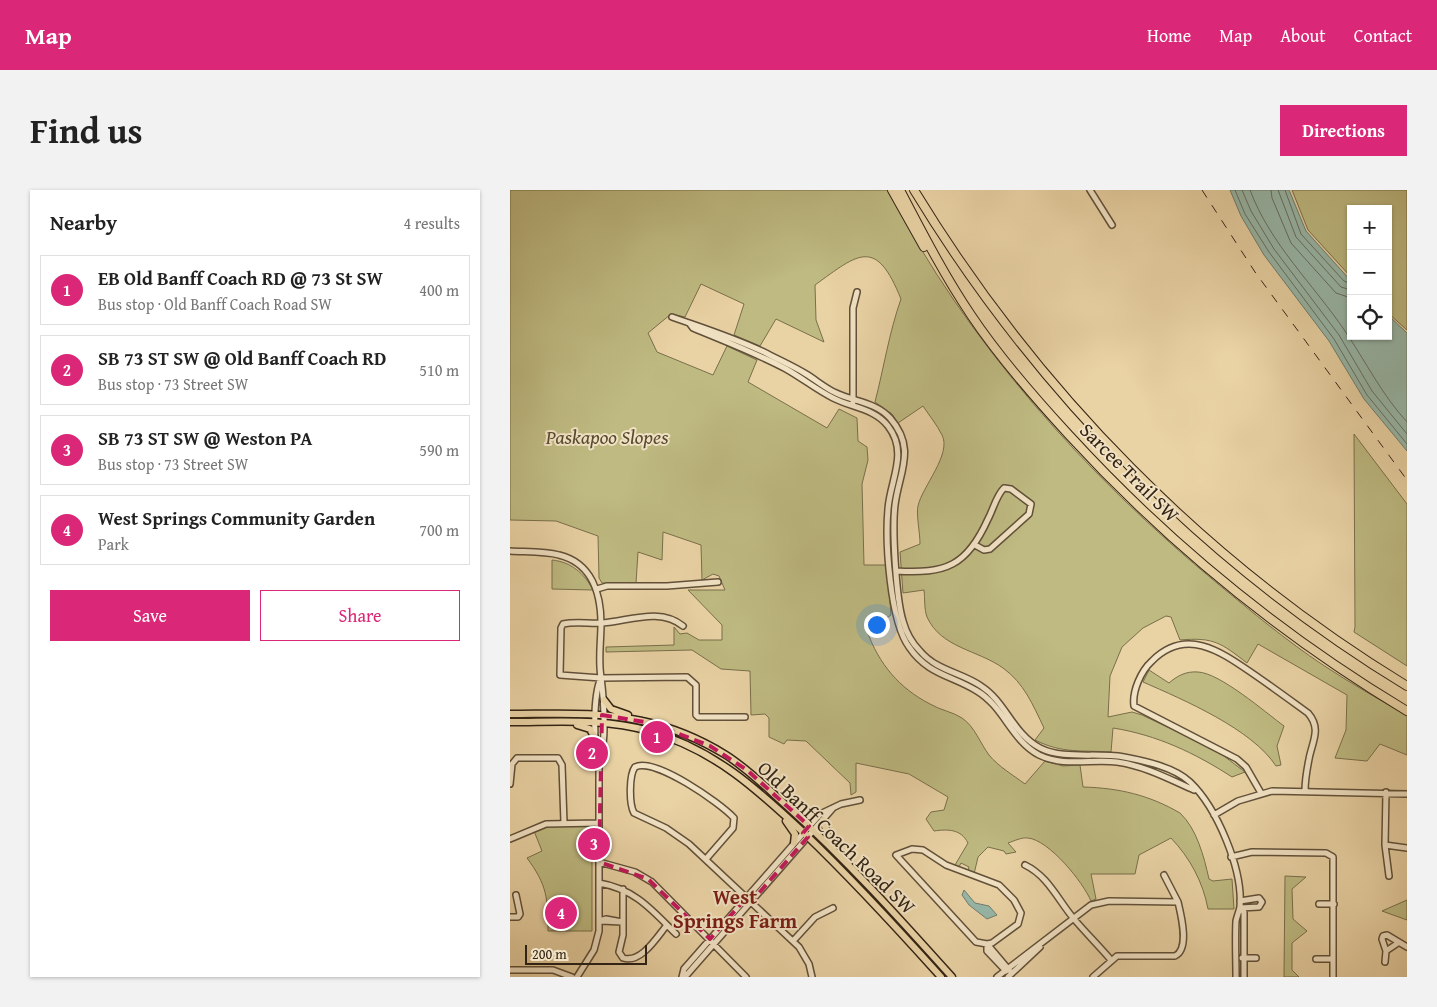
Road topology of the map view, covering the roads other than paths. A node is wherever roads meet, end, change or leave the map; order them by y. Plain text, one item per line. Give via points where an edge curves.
1 (892, 190) edge
2 (900, 190) edge
3 (914, 190) edge
4 (919, 190) edge
5 (1090, 190) edge
6 (930, 216) junction
7 (1112, 225) dead end
8 (857, 292) dead end
9 (971, 314) junction
10 (672, 316) dead end
11 (852, 402) junction
12 (904, 444) junction
13 (897, 445) junction
14 (892, 502) junction
15 (975, 545) junction
16 (510, 552) edge
17 (891, 571) junction
18 (897, 571) junction
19 (718, 582) dead end
20 (597, 589) junction
21 (601, 623) junction
22 (683, 626) dead end
23 (914, 644) junction
24 (908, 647) junction
25 (600, 678) junction
26 (978, 684) junction
27 (1407, 686) edge
28 (975, 690) junction
29 (604, 700) junction
30 (1407, 711) edge
31 (510, 714) edge
32 (745, 717) dead end
33 (599, 718) junction
34 (510, 722) edge
35 (556, 722) junction
36 (650, 723) junction
37 (596, 740) junction
38 (599, 764) junction
39 (510, 784) edge
40 (1197, 791) junction
41 (1306, 791) junction
42 (1386, 792) junction
43 (1262, 793) junction
44 (1407, 794) edge
45 (860, 800) dead end
46 (775, 806) junction
47 (834, 807) junction
48 (1214, 815) junction
49 (823, 820) junction
50 (564, 823) junction
51 (599, 823) junction
52 (811, 828) junction
53 (806, 835) junction
54 (510, 839) edge
55 (794, 843) junction
56 (1385, 845) junction
57 (1407, 848) edge
58 (832, 849) junction
59 (1231, 857) junction
60 (706, 859) junction
61 (599, 862) junction
62 (1024, 865) dead end
63 (1164, 875) dead end
64 (1389, 876) dead end
65 (599, 883) junction
66 (622, 889) junction
67 (516, 895) dead end
68 (749, 899) junction
69 (1240, 901) junction
70 (1178, 902) junction
71 (1319, 904) dead end
72 (1334, 904) junction
73 (833, 908) dead end
74 (1240, 908) junction
75 (510, 917) edge
76 (1073, 918) junction
77 (599, 921) junction
78 (622, 922) junction
79 (667, 925) junction
80 (676, 934) dead end
81 (710, 939) junction
82 (793, 940) junction
83 (1398, 943) junction
84 (714, 944) junction
85 (987, 944) junction
86 (1042, 944) junction
87 (1407, 947) edge
88 (1386, 951) junction
89 (1236, 958) junction
90 (1244, 958) junction
91 (1256, 958) dead end
92 (1316, 959) dead end
93 (1333, 959) junction
94 (1111, 960) junction
95 (1385, 962) dead end
96 (1006, 969) junction
97 (510, 970) edge
98 (1010, 976) edge
99 (572, 977) edge
100 (577, 977) edge
101 (683, 977) edge
102 (746, 977) edge
103 (812, 977) edge
104 (941, 977) edge
105 (952, 977) edge
106 (997, 977) edge
107 (1093, 977) edge
108 (1236, 977) edge
109 (1244, 977) edge
110 (1333, 977) edge

1 - 9 highway via 923,246
2 - 9 highway, Sarcee Trail SW
3 - 6 highway, Sarcee Trail SW
4 - 6 highway
5 - 7 street
6 - 27 highway, Sarcee Trail SW via 988,301 1038,366 1146,485 1279,598 1337,641
8 - 11 street via 853,308
9 - 30 highway, Sarcee Trail SW via 1042,405 1150,518 1220,580 1271,619 1333,664
10 - 11 street via 806,374
11 - 12 street via 868,403 886,414 897,427
11 - 13 street via 881,418
12 - 13 street
12 - 14 street via 905,466
13 - 14 street
14 - 17 street via 887,527
14 - 18 street
15 - 15 street via 1004,488 1011,489 1031,504 1029,514 990,549 984,550
15 - 18 street via 958,562 942,569
16 - 20 street via 568,558 585,571
17 - 18 street
17 - 24 street via 895,616
18 - 23 street via 902,617
19 - 20 street
20 - 21 street
21 - 22 street via 633,617 665,617
21 - 25 street
21 - 25 street via 563,624 560,670 564,677
23 - 24 street
23 - 26 street via 937,666
24 - 28 street via 933,671
25 - 29 street
25 - 32 street via 687,677 696,685 698,718
25 - 33 street via 597,688
26 - 28 street
26 - 40 street via 997,699 1028,740 1041,748 1060,754 1095,754 1144,761 1181,776
28 - 40 street via 994,705 1022,743 1044,757 1130,765
29 - 33 street
29 - 36 main road via 614,710
31 - 33 main road, Old Banff Coach Road SW
33 - 35 main road, Old Banff Coach Road SW
33 - 36 main road, Old Banff Coach Road SW
33 - 37 street
33 - 38 street via 602,754
33 - 46 main road, Old Banff Coach Road SW via 649,731 703,752 740,775
34 - 35 main road, Old Banff Coach Road SW
35 - 37 main road via 587,727 593,731
36 - 52 main road, Old Banff Coach Road SW via 689,736 724,754 747,770
37 - 38 street
38 - 51 street
39 - 50 street via 516,758 558,758 562,765
40 - 48 street
41 - 42 street
41 - 43 street
41 - 43 street via 1309,758 1316,735 1315,723 1308,713 1209,646 1183,644 1157,656 1140,677 1134,706 1237,759 1246,767
42 - 44 street
42 - 56 street
43 - 48 street
45 - 47 street
46 - 53 main road, Old Banff Coach Road SW
46 - 55 main road via 793,830
47 - 49 street
47 - 52 street via 820,814
48 - 59 street
49 - 52 street
49 - 58 main road
50 - 51 street
50 - 54 street via 541,825
51 - 61 street
52 - 53 street
52 - 58 main road, Old Banff Coach Road SW
53 - 55 street
53 - 68 street
53 - 104 main road, Old Banff Coach Road SW via 850,876
55 - 68 street
56 - 57 street
56 - 64 street
58 - 105 main road, Old Banff Coach Road SW
59 - 69 street
59 - 72 street via 1252,852 1329,854 1335,862
60 - 60 street via 672,832 633,812 632,776 635,767 653,768 685,782 734,818 734,827
60 - 68 street
61 - 65 street
61 - 81 street via 630,870 648,879
62 - 76 street via 1039,874
63 - 70 street
65 - 66 street
65 - 77 street
66 - 78 street
66 - 79 street via 644,902
67 - 75 street via 520,914
68 - 81 street
68 - 82 street
68 - 84 street
69 - 74 street
69 - 74 street via 1259,898 1262,902 1259,908
70 - 76 street via 1104,902 1087,907
70 - 94 street via 1182,934 1180,954 1118,956
71 - 72 street
72 - 93 street
73 - 82 street via 815,917
74 - 89 street via 1236,918
74 - 90 street via 1244,912
76 - 86 street
76 - 94 street
77 - 78 street
77 - 100 street via 594,950
78 - 79 street via 619,952 626,960 641,954
79 - 80 street
81 - 84 street
81 - 101 street via 684,969
82 - 103 street via 806,959
83 - 87 street
83 - 88 street
83 - 88 street via 1387,935 1383,936
84 - 101 street
84 - 102 street
85 - 85 street via 976,942 896,855 912,849 923,850 946,865 1002,887 1014,900 1021,919 1004,936
85 - 96 street
86 - 96 street
86 - 98 street
88 - 95 street
89 - 90 street
89 - 108 street
90 - 91 street
90 - 109 street
92 - 93 street
93 - 110 street
94 - 107 street
96 - 98 street
96 - 106 street
97 - 99 street via 553,970

